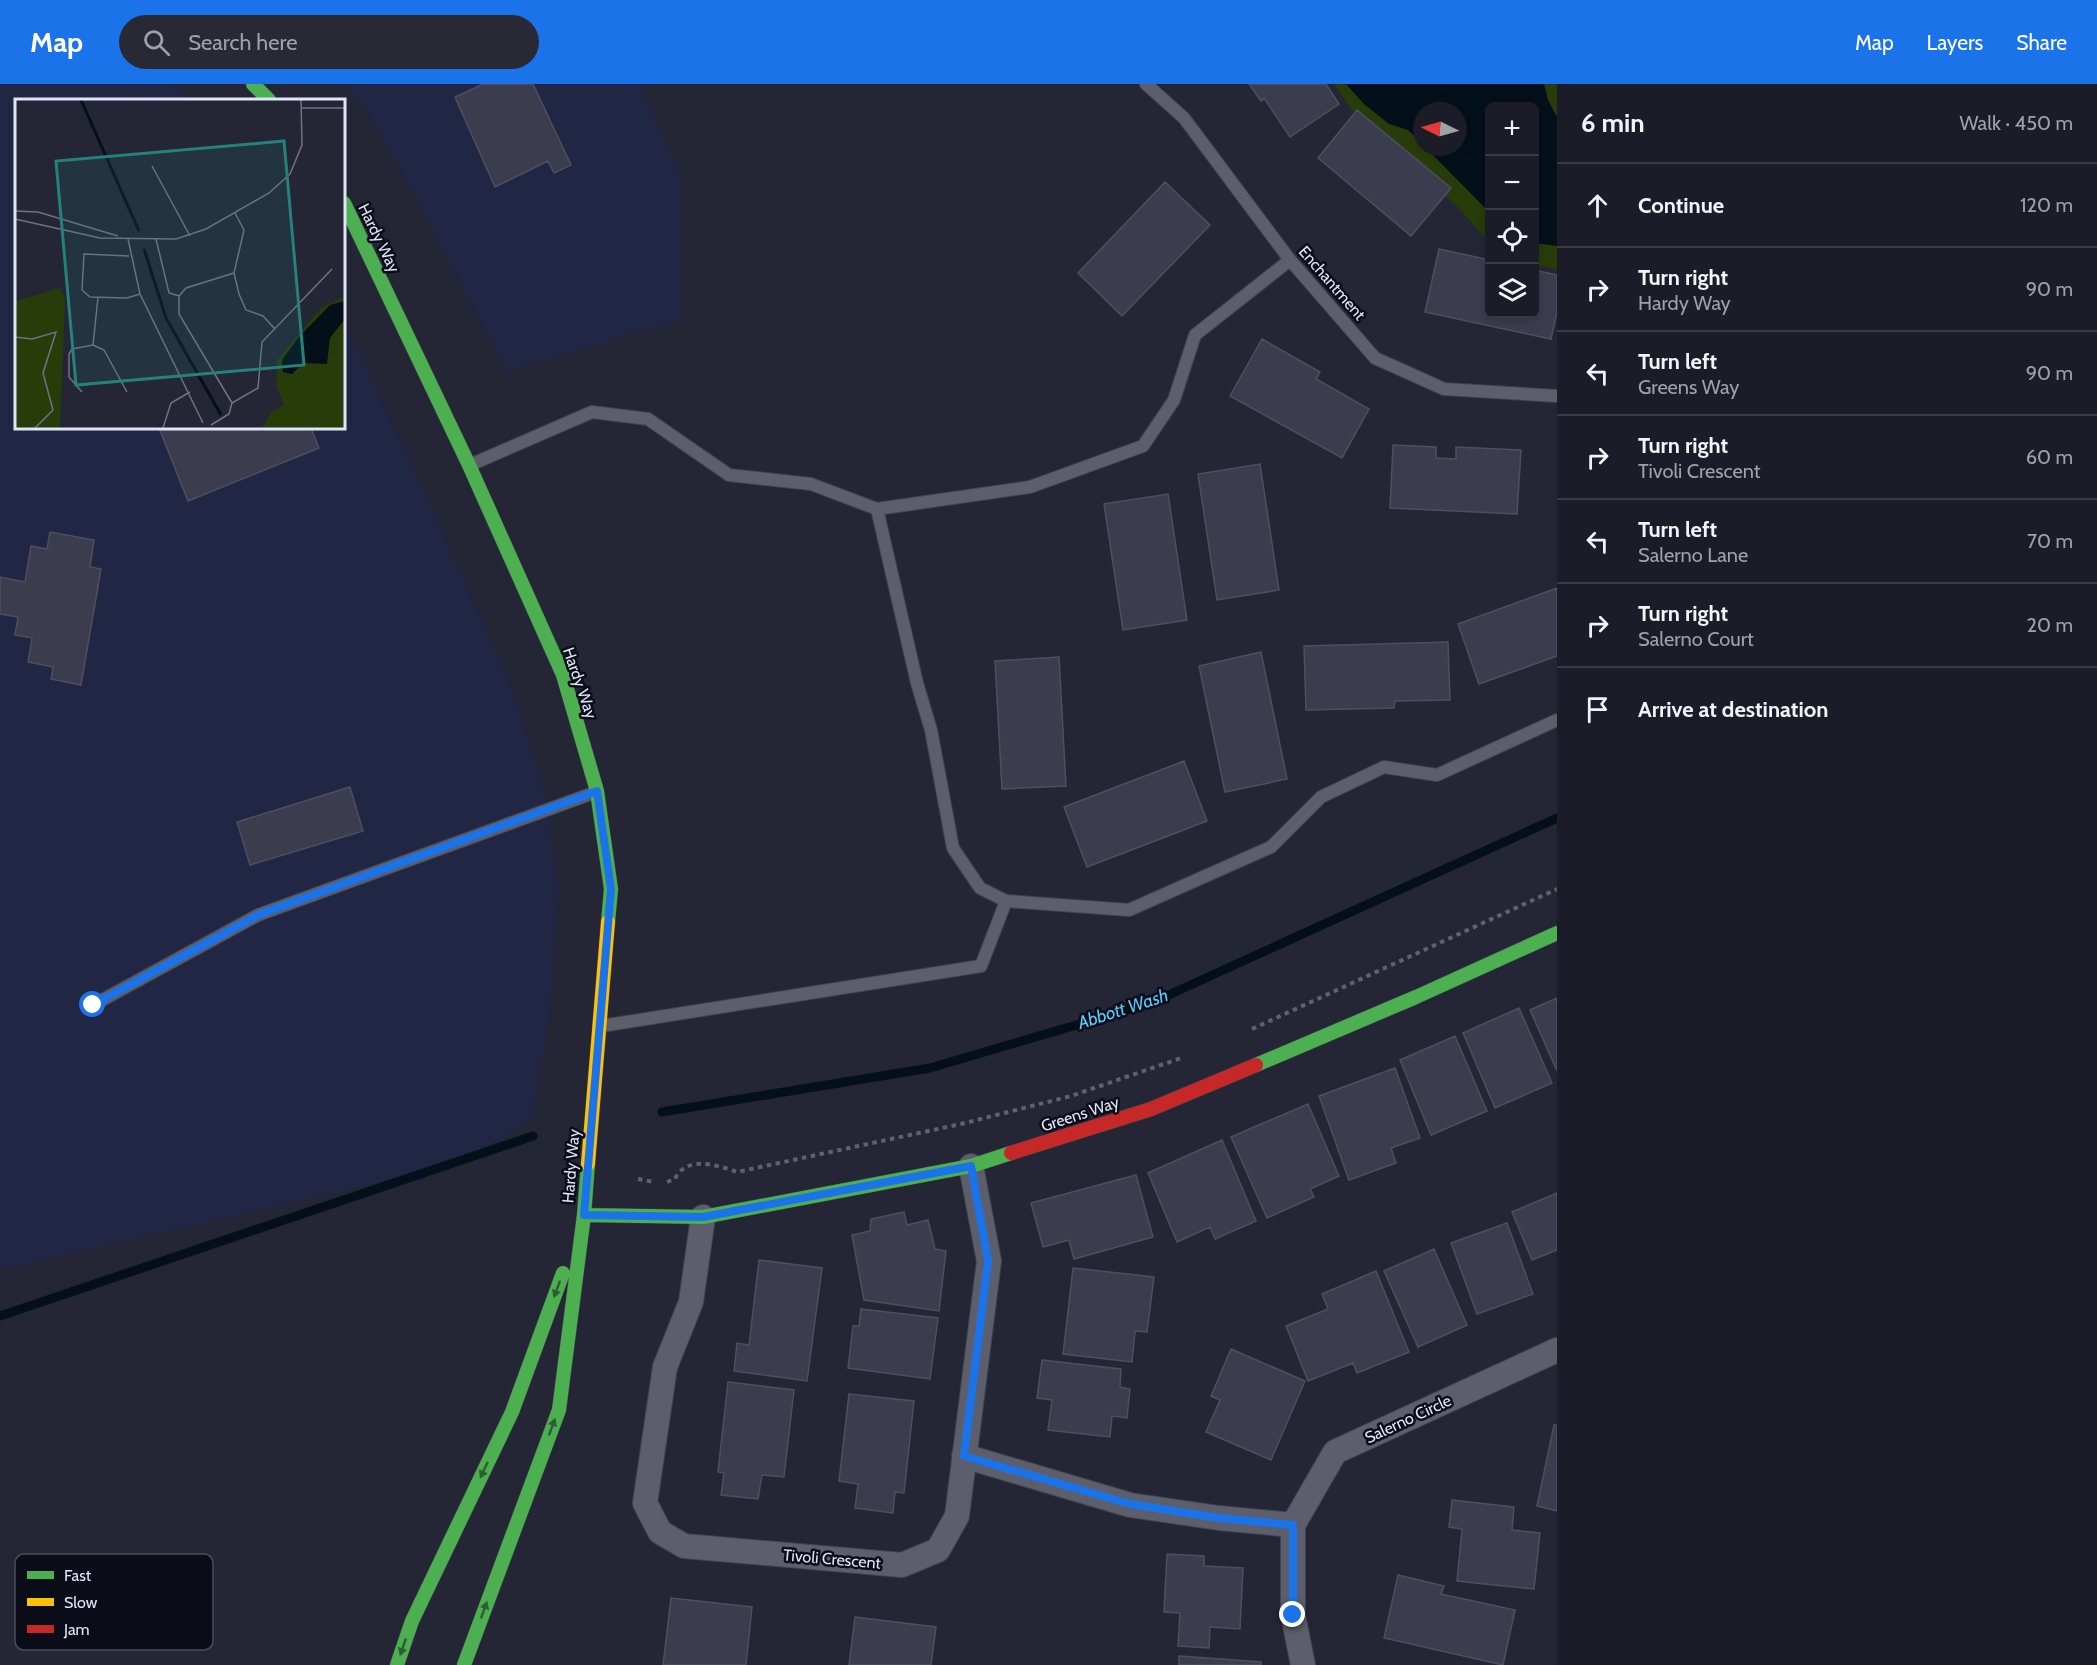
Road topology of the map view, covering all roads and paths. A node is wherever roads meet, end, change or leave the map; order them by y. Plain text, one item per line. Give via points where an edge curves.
1 (253, 84) edge
2 (1146, 84) edge
3 (268, 99) edge
4 (345, 205) edge
5 (1290, 260) junction
6 (1557, 396) edge
7 (469, 465) junction
8 (877, 509) junction
9 (1557, 720) edge
10 (597, 791) junction
11 (1557, 889) edge
12 (1006, 901) junction
13 (1557, 933) edge
14 (93, 1005) dead end
15 (600, 1026) junction
16 (1246, 1031) dead end
17 (1194, 1054) dead end
18 (971, 1166) junction
19 (638, 1179) dead end
20 (584, 1215) junction
21 (703, 1217) junction
22 (1557, 1350) edge
23 (964, 1456) junction
24 (1293, 1525) junction
25 (397, 1665) edge
26 (464, 1665) edge
27 (1303, 1665) edge

1 - 3 main road
2 - 5 lane, Enchantment via 1184,118
4 - 7 main road, Hardy Way
5 - 6 lane, Enchantment via 1375,358 1444,389
5 - 8 lane via 1196,335 1174,400 1143,446 1030,487
7 - 8 lane via 592,412 648,419 729,475 811,484
7 - 10 main road, Hardy Way via 563,675
8 - 12 lane via 931,730 953,848 981,888
9 - 12 lane via 1437,775 1384,767 1321,797 1271,847 1129,910
10 - 14 lane via 258,915
10 - 15 main road, Hardy Way via 611,889
11 - 16 path
12 - 15 lane via 981,966
13 - 18 main road, Greens Way via 1151,1109
15 - 20 main road, Hardy Way
17 - 19 path via 1071,1096 961,1124 737,1172 715,1164 687,1166 668,1182
18 - 21 main road, Greens Way
18 - 23 street, Tivoli Crescent via 988,1261
20 - 21 main road, Greens Way
20 -> 25 main road, Hardy Way via 512,1412 412,1621
26 -> 20 main road, Hardy Way via 558,1410
21 - 23 street, Tivoli Crescent via 691,1302 665,1367 645,1503 660,1532 684,1546 902,1565 938,1550 957,1516
22 - 24 street, Salerno Circle via 1335,1452
23 - 24 street via 1130,1504
24 - 27 street via 1293,1615

